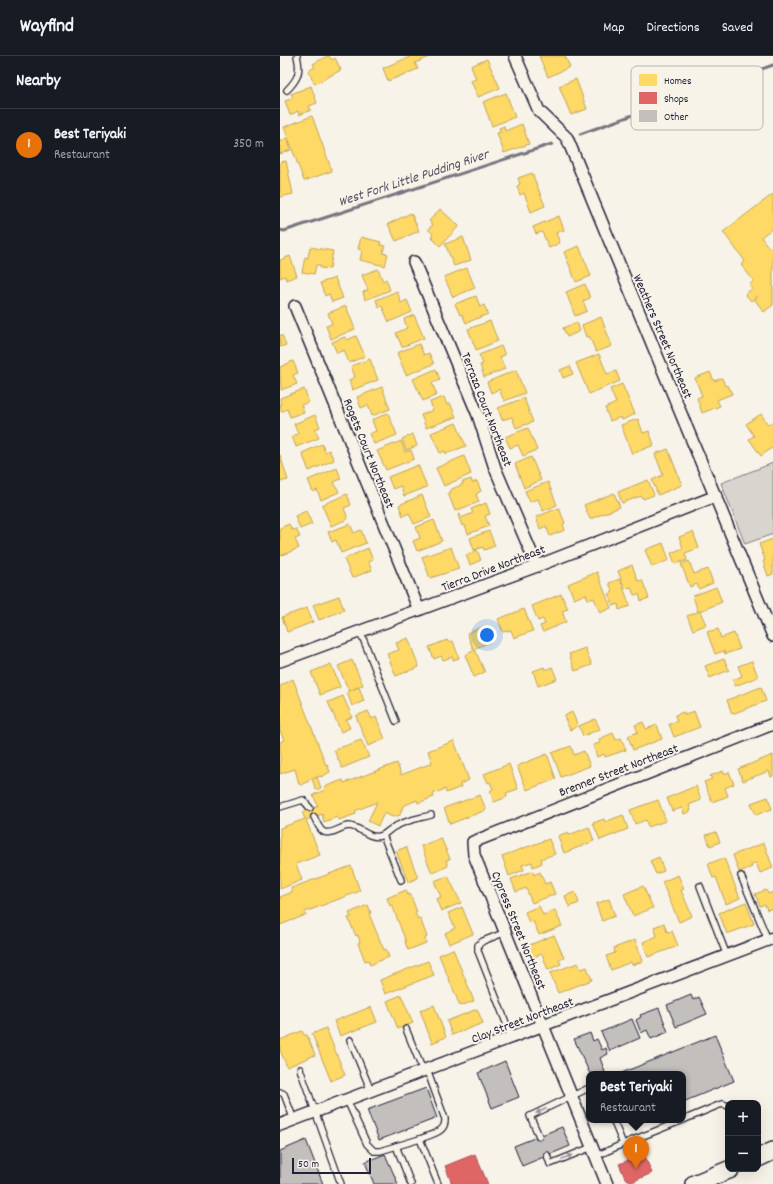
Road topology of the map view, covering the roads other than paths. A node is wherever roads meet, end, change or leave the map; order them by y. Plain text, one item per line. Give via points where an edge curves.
1 (297, 56) edge
2 (515, 56) edge
3 (287, 90) dead end
4 (414, 262) dead end
5 (295, 306) dead end
6 (716, 496) junction
7 (537, 566) junction
8 (419, 610) junction
9 (360, 631) junction
10 (773, 636) edge
11 (280, 661) edge
12 (396, 721) dead end
13 (773, 724) edge
14 (280, 807) edge
15 (310, 808) dead end
16 (432, 815) dead end
17 (314, 817) dead end
18 (383, 835) junction
19 (473, 842) joint
20 (741, 876) dead end
21 (401, 880) dead end
22 (700, 886) dead end
23 (506, 932) junction
24 (771, 939) edge
25 (728, 956) junction
26 (544, 1026) junction
27 (406, 1029) dead end
28 (512, 1038) junction
29 (350, 1040) dead end
30 (300, 1069) dead end
31 (425, 1071) junction
32 (586, 1089) edge
33 (371, 1091) junction
34 (280, 1092) edge
35 (572, 1096) junction
36 (347, 1100) junction
37 (725, 1105) edge
38 (315, 1112) junction
39 (686, 1119) edge
40 (294, 1120) junction
41 (613, 1123) edge
42 (676, 1123) edge
43 (280, 1125) edge
44 (539, 1136) dead end
45 (420, 1139) junction
46 (623, 1144) junction
47 (396, 1146) junction
48 (594, 1151) junction
49 (773, 1151) edge
50 (547, 1156) dead end
51 (761, 1157) edge
52 (725, 1171) edge
53 (341, 1184) edge
54 (411, 1184) edge
55 (438, 1184) edge
56 (607, 1184) edge
57 (694, 1184) edge

1 - 3 lane via 297,80
2 - 6 street, Weathers Street Northeast via 539,111 567,138
4 - 7 street, Terraza Court Northeast via 478,415 491,458
5 - 8 street, Rogets Court Northeast
6 - 7 street, Tierra Drive Northeast
6 - 10 street, Weathers Street Northeast
7 - 8 street, Tierra Drive Northeast
8 - 9 street, Tierra Drive Northeast
9 - 11 street, Tierra Drive Northeast
9 - 12 lane
13 - 19 street, Brenner Street Northeast
14 - 15 lane via 303,800
16 - 18 lane via 394,826
17 - 18 lane via 324,832 330,833 348,826 371,835
18 - 21 lane
19 - 23 street, Cypress Street Northeast via 474,855
20 - 24 lane
22 - 25 lane
23 - 26 street, Cypress Street Northeast
23 - 28 lane via 478,945 478,951
24 - 25 street, Clay Street Northeast
25 - 26 street, Clay Street Northeast
26 - 28 street, Clay Street Northeast
26 - 35 street, Cypress Street Northeast
27 - 31 lane
28 - 31 street, Clay Street Northeast
29 - 33 lane
30 - 38 lane
31 - 33 street, Clay Street Northeast
31 - 45 lane via 446,1126
32 - 35 lane
33 - 36 street, Clay Street Northeast
34 - 40 lane via 284,1094
35 -> 44 lane via 530,1116
35 - 48 street, Cypress Street Northeast
36 - 38 street, Clay Street Northeast
36 - 47 lane via 367,1144 374,1151
37 - 39 lane
38 - 40 street, Clay Street Northeast
38 - 53 lane
40 - 43 street, Clay Street Northeast
41 - 46 lane
42 - 46 lane
45 - 47 lane
45 - 55 lane
46 - 48 lane
47 - 54 lane
50 -> 48 lane via 550,1164
48 - 56 street, Cypress Street Northeast
49 - 51 main road
52 - 57 main road

